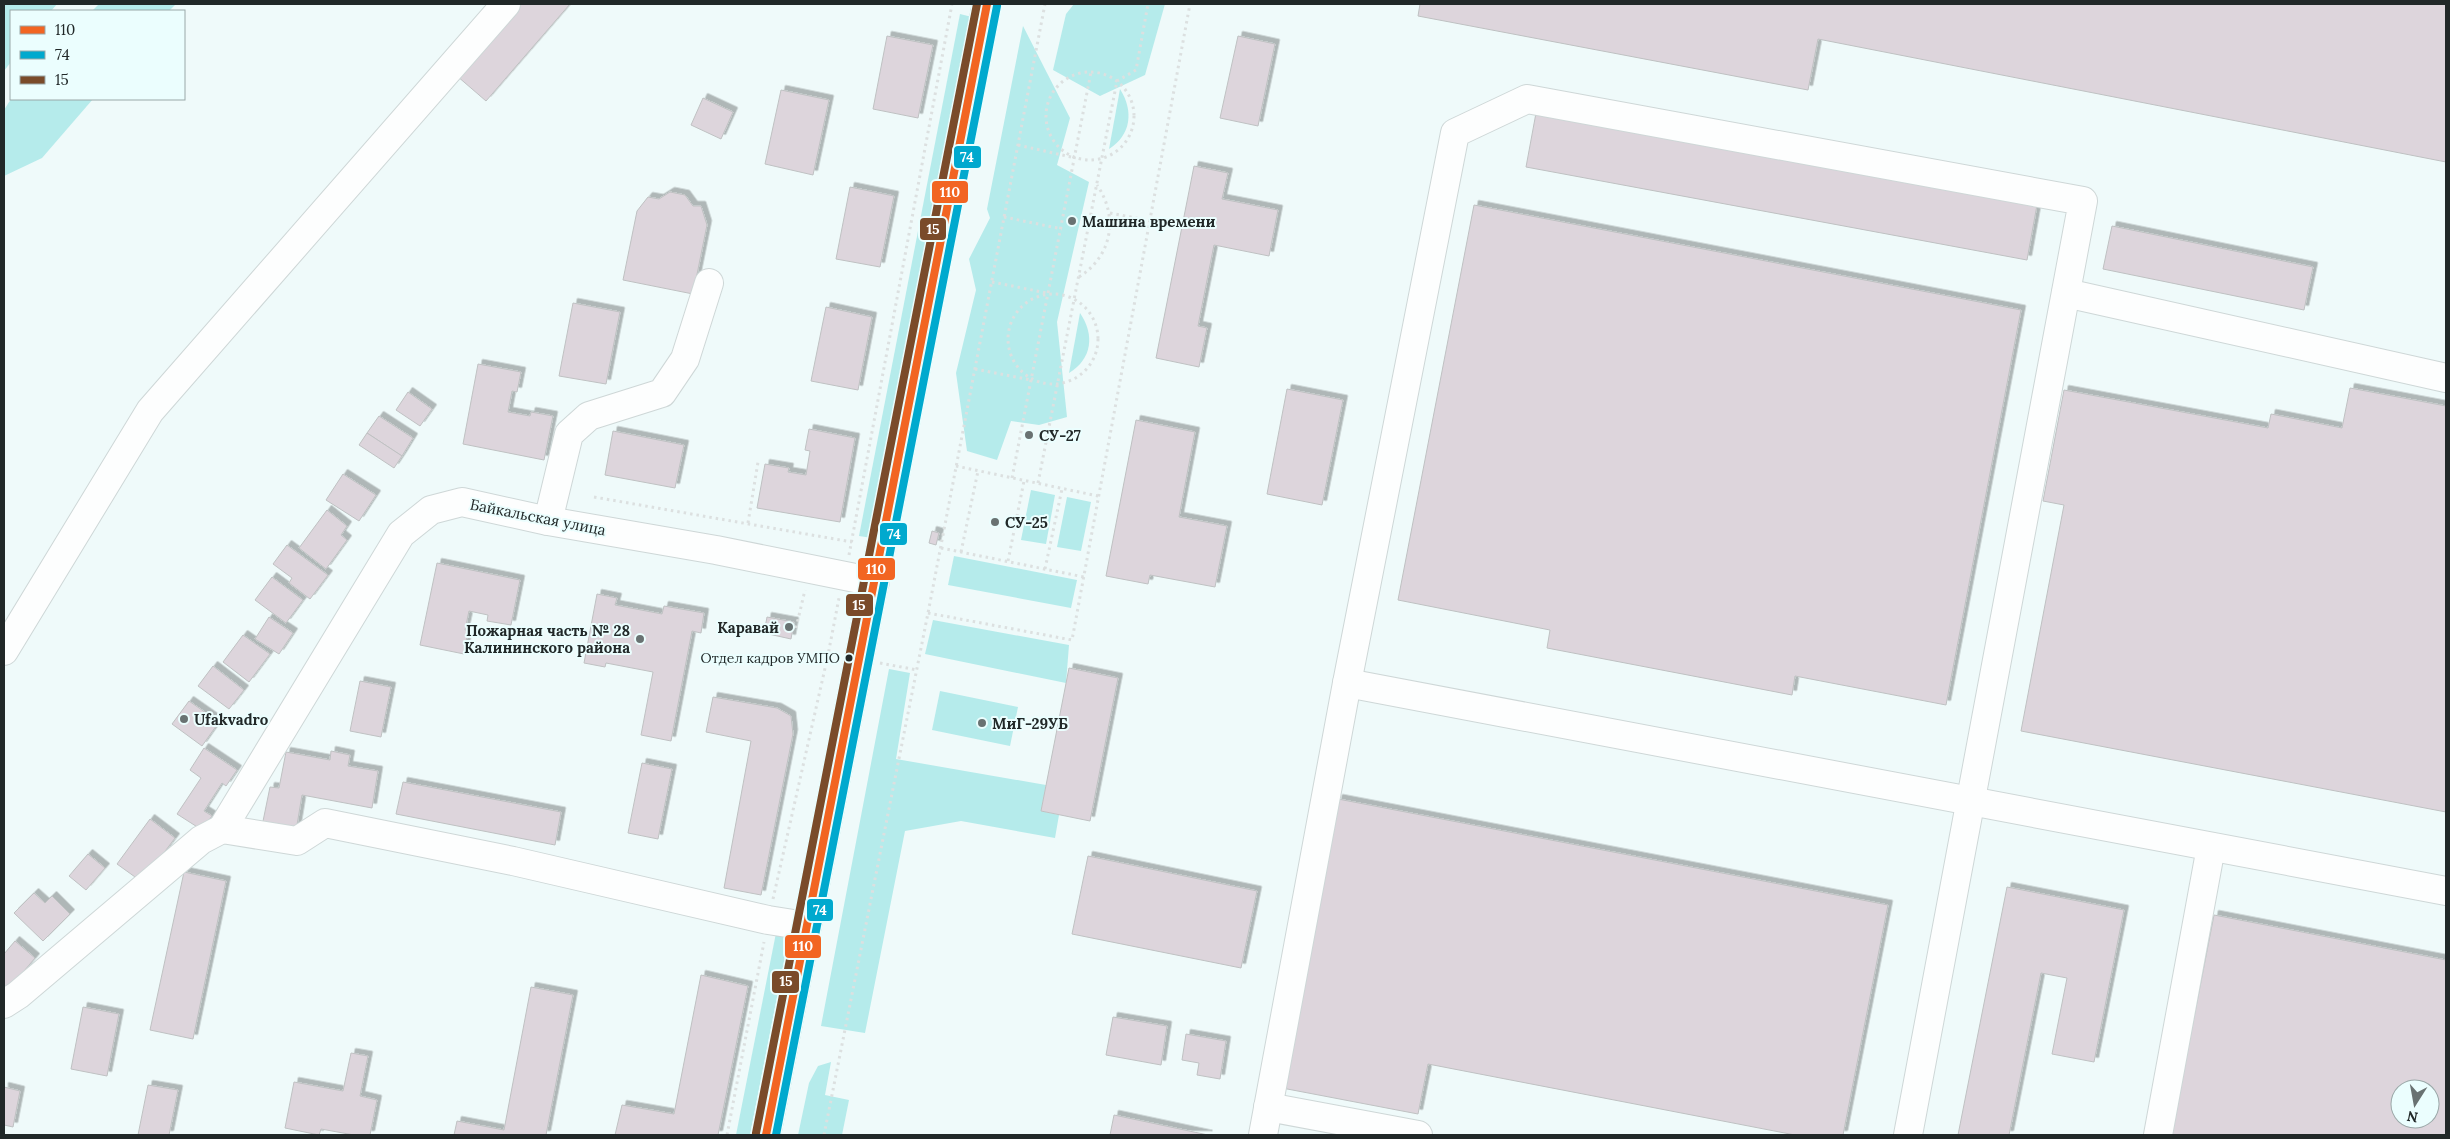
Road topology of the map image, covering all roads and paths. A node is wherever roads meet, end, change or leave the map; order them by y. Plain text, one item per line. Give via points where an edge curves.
1 (506, 4) edge
2 (987, 4) edge
3 (1045, 4) edge
4 (1148, 4) edge
5 (1190, 4) edge
6 (1092, 72) junction
7 (1117, 81) junction
8 (1018, 144) junction
9 (1076, 158) junction
10 (1102, 158) junction
11 (1097, 186) junction
12 (1110, 213) junction
13 (1004, 217) junction
14 (1150, 221) junction
15 (1182, 227) dead end
16 (1062, 229) junction
17 (1079, 277) junction
18 (992, 282) junction
19 (709, 283) dead end
20 (2066, 293) junction
21 (1049, 294) junction
22 (1074, 299) junction
23 (975, 370) junction
24 (2446, 378) edge
25 (1032, 380) junction
26 (1058, 385) junction
27 (758, 462) dead end
28 (956, 466) junction
29 (978, 471) junction
30 (1012, 478) junction
31 (1024, 481) junction
32 (1038, 483) junction
33 (1062, 488) junction
34 (1098, 496) junction
35 (594, 497) dead end
36 (548, 521) junction
37 (748, 523) junction
38 (852, 542) dead end
39 (941, 548) junction
40 (961, 552) junction
41 (1008, 561) junction
42 (1046, 569) junction
43 (1084, 576) junction
44 (874, 582) junction
45 (810, 584) dead end
46 (928, 613) junction
47 (796, 628) dead end
48 (4, 652) edge
49 (1347, 683) junction
50 (1972, 801) junction
51 (222, 829) junction
52 (2211, 846) junction
53 (2446, 891) edge
54 (806, 926) junction
55 (4, 1004) edge
56 (1268, 1107) junction
57 (766, 1135) edge
58 (824, 1135) edge
59 (1263, 1135) edge
60 (1418, 1135) edge
61 (1908, 1135) edge
62 (2158, 1135) edge

1 - 48 lane via 150,411
2 - 44 main road
3 - 8 path
4 - 7 path via 1136,70
5 - 14 path
6 - 7 path via 1105,74
6 - 9 path
6 - 9 path via 1065,79 1048,101 1048,129 1054,141
7 - 10 path
7 - 10 path via 1132,104 1132,130 1116,152
8 - 9 path
8 - 13 path
9 - 10 path
9 - 16 path
10 - 11 path
11 - 12 path via 1107,199
11 - 17 path
12 - 14 path
12 - 17 path via 1106,245 1100,259
13 - 16 path
13 - 18 path
14 - 15 path
14 - 34 path
16 - 21 path
17 - 22 path
18 - 21 path
18 - 23 path
19 - 36 lane via 685,359 662,393 589,416 569,434
20 - 24 lane
20 - 49 lane via 2083,201 1527,100 1455,133
20 - 50 lane
21 - 22 path via 1062,294
21 - 25 path
21 - 25 path via 1025,303 1016,312 1007,337 1013,362
22 - 26 path
22 - 26 path via 1094,320 1098,348 1084,373
23 - 25 path
23 - 28 path
25 - 26 path
25 - 30 path
26 - 32 path
27 - 37 path
28 - 29 path
28 - 39 path
29 - 30 path
29 - 40 path
30 - 31 path
31 - 32 path
31 - 41 path
32 - 33 path
33 - 34 path
33 - 42 path
34 - 43 path
35 - 37 path
36 - 44 lane, Байкальская улица
36 - 51 lane, Байкальская улица via 462,502 431,510 400,534
37 - 38 path
39 - 40 path
39 - 46 path
40 - 41 path
41 - 42 path
42 - 43 path
43 - 46 path via 1072,640
44 - 54 main road
45 - 47 path via 800,605
46 - 58 path
49 - 50 lane
49 - 56 lane
50 - 52 lane
50 - 61 lane
51 - 54 lane via 297,841 325,823
51 - 55 lane via 201,840
52 - 53 lane
52 - 62 lane
54 - 57 main road
56 - 59 lane
56 - 60 lane

